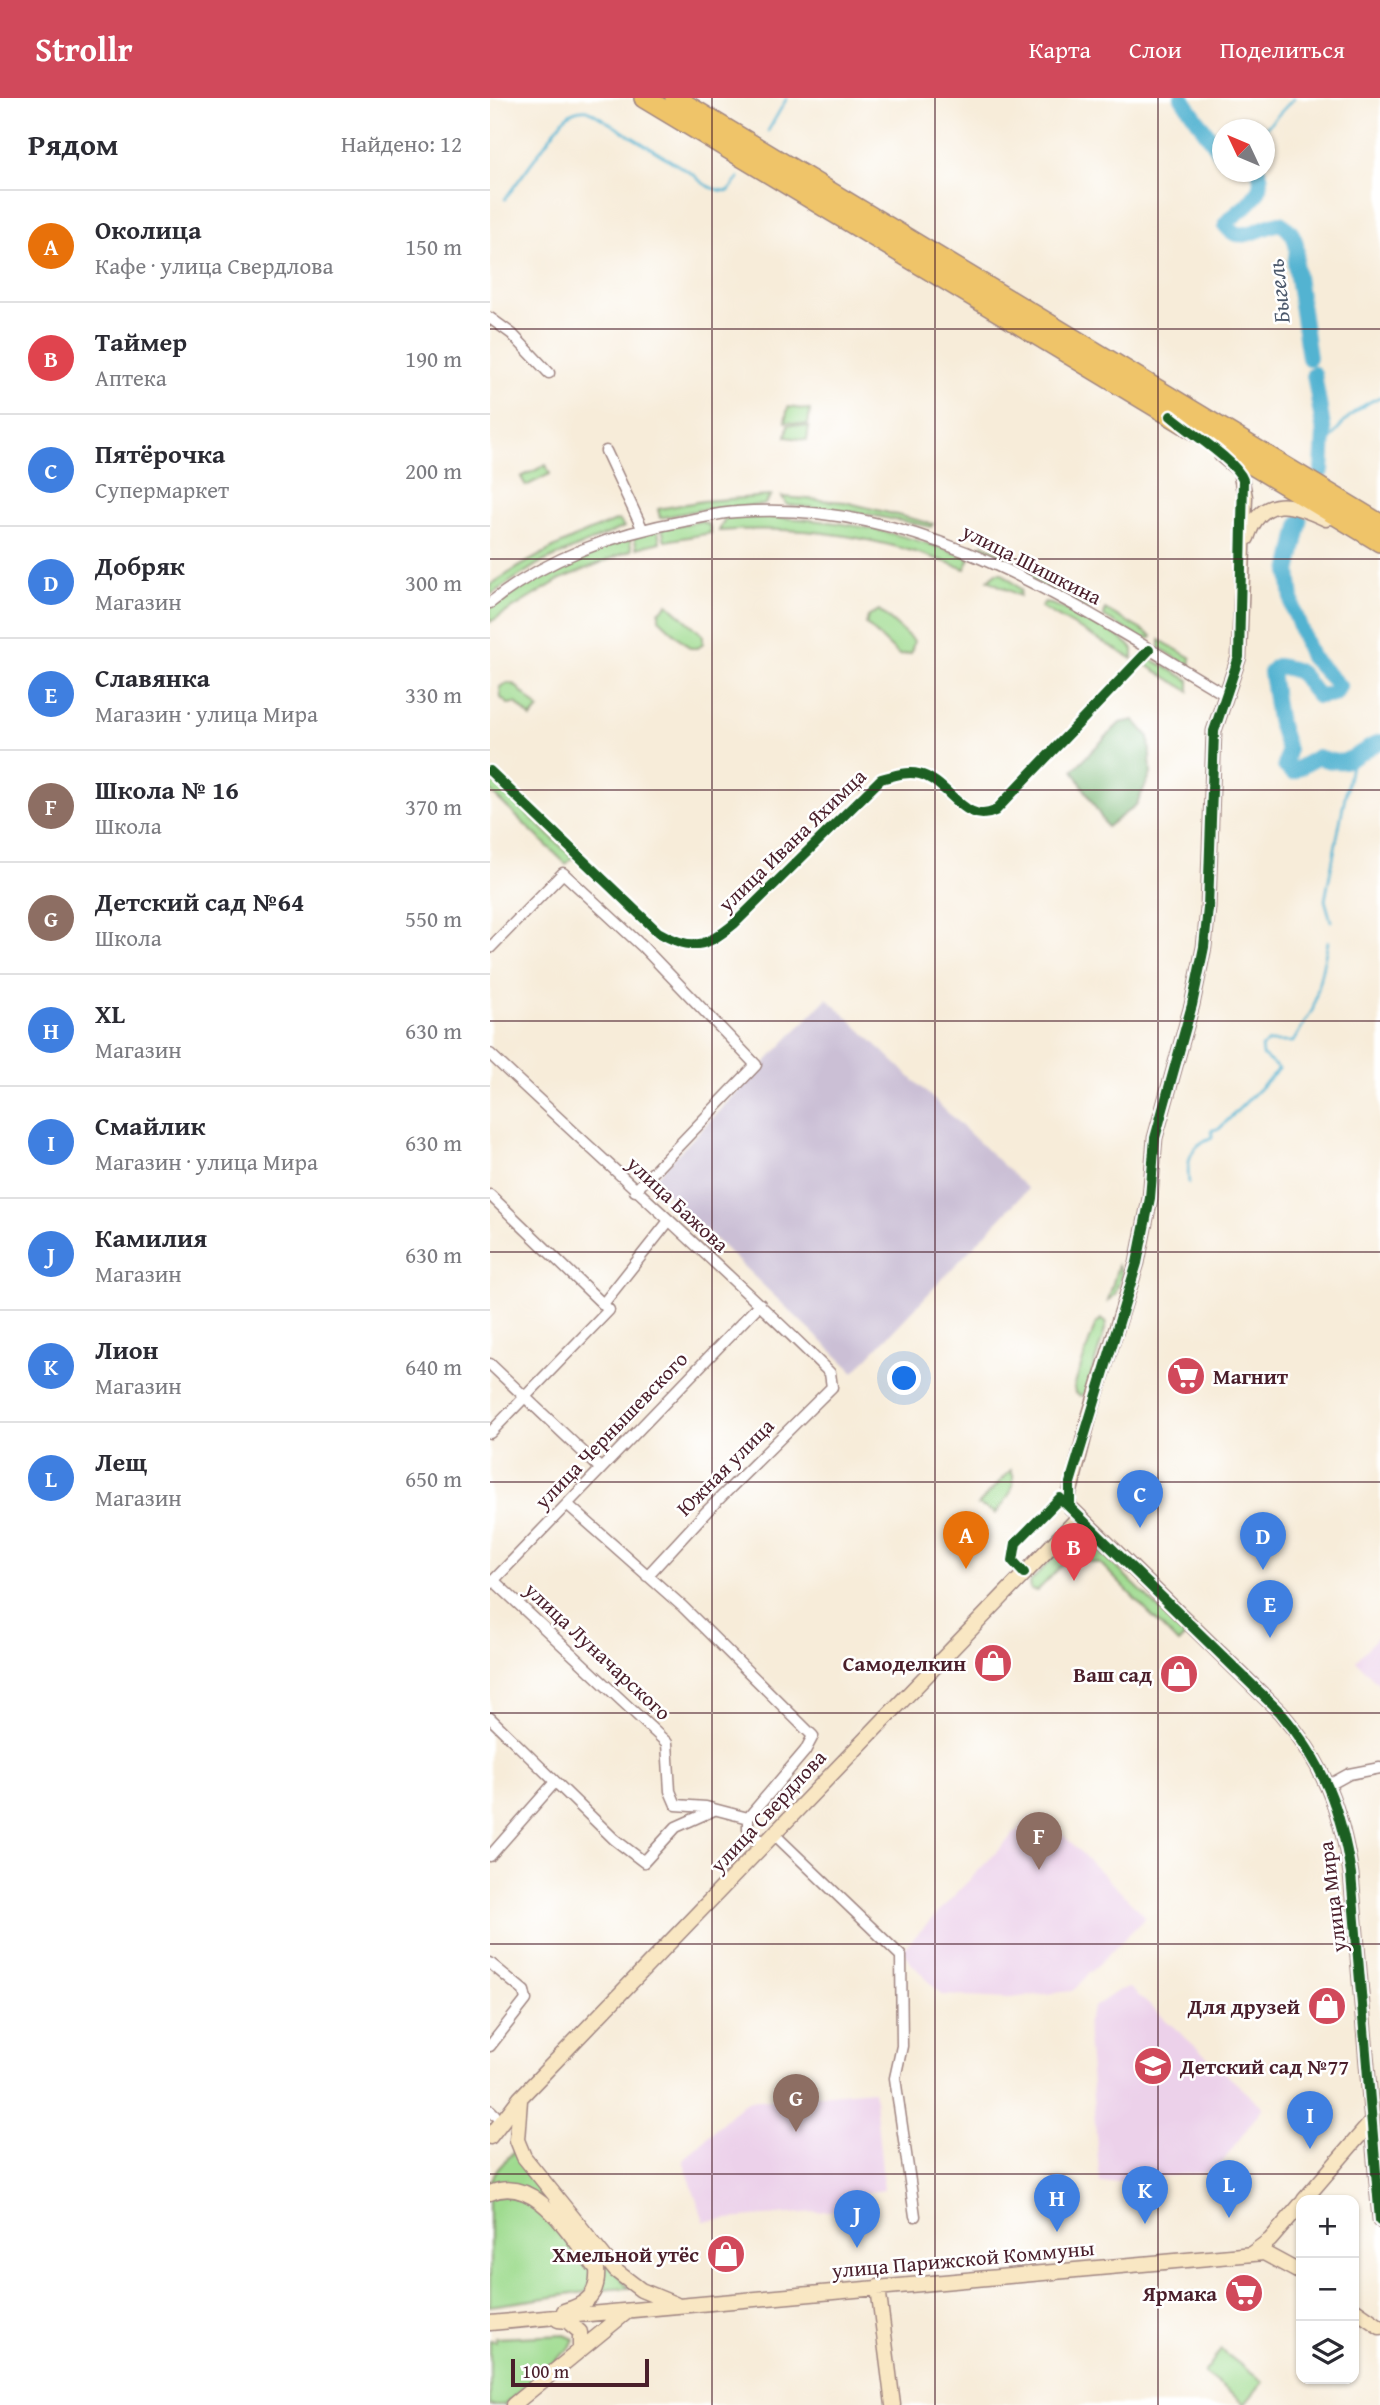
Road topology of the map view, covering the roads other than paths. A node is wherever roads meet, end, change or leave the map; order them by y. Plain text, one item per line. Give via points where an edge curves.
1 (644, 98) edge
2 (675, 98) edge
3 (490, 318) edge
4 (549, 373) dead end
5 (1171, 416) junction
6 (606, 451) dead end
7 (1380, 524) edge
8 (642, 528) junction
9 (1380, 543) edge
10 (1242, 553) junction
11 (490, 603) edge
12 (1149, 650) junction
13 (1224, 694) junction
14 (490, 771) edge
15 (490, 948) edge
16 (490, 1054) edge
17 (635, 1191) junction
18 (490, 1195) edge
19 (668, 1222) junction
20 (760, 1304) junction
21 (606, 1307) junction
22 (490, 1364) edge
23 (832, 1387) joint
24 (525, 1397) junction
25 (490, 1433) edge
26 (601, 1469) junction
27 (567, 1504) junction
28 (1069, 1507) junction
29 (1024, 1573) junction
30 (647, 1576) junction
31 (492, 1582) edge
32 (492, 1723) edge
33 (1380, 1768) edge
34 (555, 1782) junction
35 (1329, 1785) junction
36 (714, 1810) junction
37 (748, 1818) junction
38 (770, 1840) junction
39 (490, 1856) edge
40 (490, 1963) edge
41 (490, 2046) edge
42 (520, 2098) junction
43 (492, 2115) edge
44 (1372, 2121) junction
45 (490, 2137) edge
46 (1378, 2167) edge
47 (490, 2193) edge
48 (1309, 2195) edge
49 (1379, 2195) edge
50 (1296, 2210) edge
51 (915, 2216) dead end
52 (1380, 2220) edge
53 (1251, 2255) junction
54 (1296, 2270) edge
55 (878, 2287) junction
56 (680, 2306) junction
57 (628, 2311) junction
58 (1359, 2312) edge
59 (540, 2319) junction
60 (490, 2323) edge
61 (1380, 2327) edge
62 (580, 2350) junction
63 (513, 2405) edge
64 (893, 2405) edge

1 - 5 highway
2 - 7 highway
3 - 4 street
5 - 9 highway
5 - 10 street via 1240,471 1245,497
6 - 8 street
8 - 11 street, улица Шишкина via 556,563
8 - 12 street, улица Шишкина via 734,512 778,511 884,524 994,562
9 - 10 street via 1299,505 1281,504 1258,516
10 - 13 street via 1238,657
12 - 13 street, улица Шишкина
12 - 14 street, улица Ивана Яхимца via 995,811 975,816 920,774 880,779 734,924 698,946 679,944 657,932
13 - 28 street via 1214,731 1204,947 1155,1138 1150,1198 1137,1264 1070,1483
15 - 17 street via 563,873 643,947 756,1065
16 - 17 street, улица Бажова
17 - 19 street, улица Бажова
18 - 21 street
19 - 20 street, улица Бажова
19 - 21 street
20 - 23 street, улица Бажова via 830,1373
20 - 26 street, улица Чернышевского
21 - 24 street
22 - 24 street
23 - 30 street, Южная улица
24 - 25 street
24 - 26 street
26 - 27 street, улица Чернышевского
27 - 30 street
27 - 31 street, улица Чернышевского
28 - 29 street, улица Свердлова
28 - 29 street via 1016,1543 1013,1561
28 - 35 street, улица Мира via 1280,1712
29 - 38 street, улица Свердлова
30 - 37 street via 813,1736
31 - 36 street, улица Луначарского via 667,1743 670,1791 676,1805
32 - 34 street
33 - 35 street via 1349,1774
34 - 36 street via 644,1862 676,1826
34 - 39 street
35 - 44 street, улица Мира via 1345,1834 1351,1874
36 - 37 street, улица Луначарского
37 - 38 street via 748,1829
38 - 42 street, улица Свердлова
38 - 51 street via 901,1956 902,2046 895,2078
40 - 41 street via 520,1988 526,2000
42 - 43 street
42 - 45 street, улица Свердлова
42 - 56 street via 517,2140 524,2157 616,2271 641,2290
44 - 46 street, улица Мира
44 - 48 street
46 - 49 street, улица Мира
47 - 59 street via 514,2188 532,2194 597,2269 599,2284 591,2298
49 - 52 street, улица Мира
50 - 53 street
53 - 54 street, улица Парижской Коммуны via 1276,2257
53 - 55 street, улица Парижской Коммуны
55 - 56 street, улица Парижской Коммуны
55 - 64 street
56 - 57 street, улица Парижской Коммуны
57 - 59 street, улица Парижской Коммуны
57 - 62 street
58 - 61 street
59 - 60 street
59 - 62 street via 575,2326 582,2340
62 - 63 street

